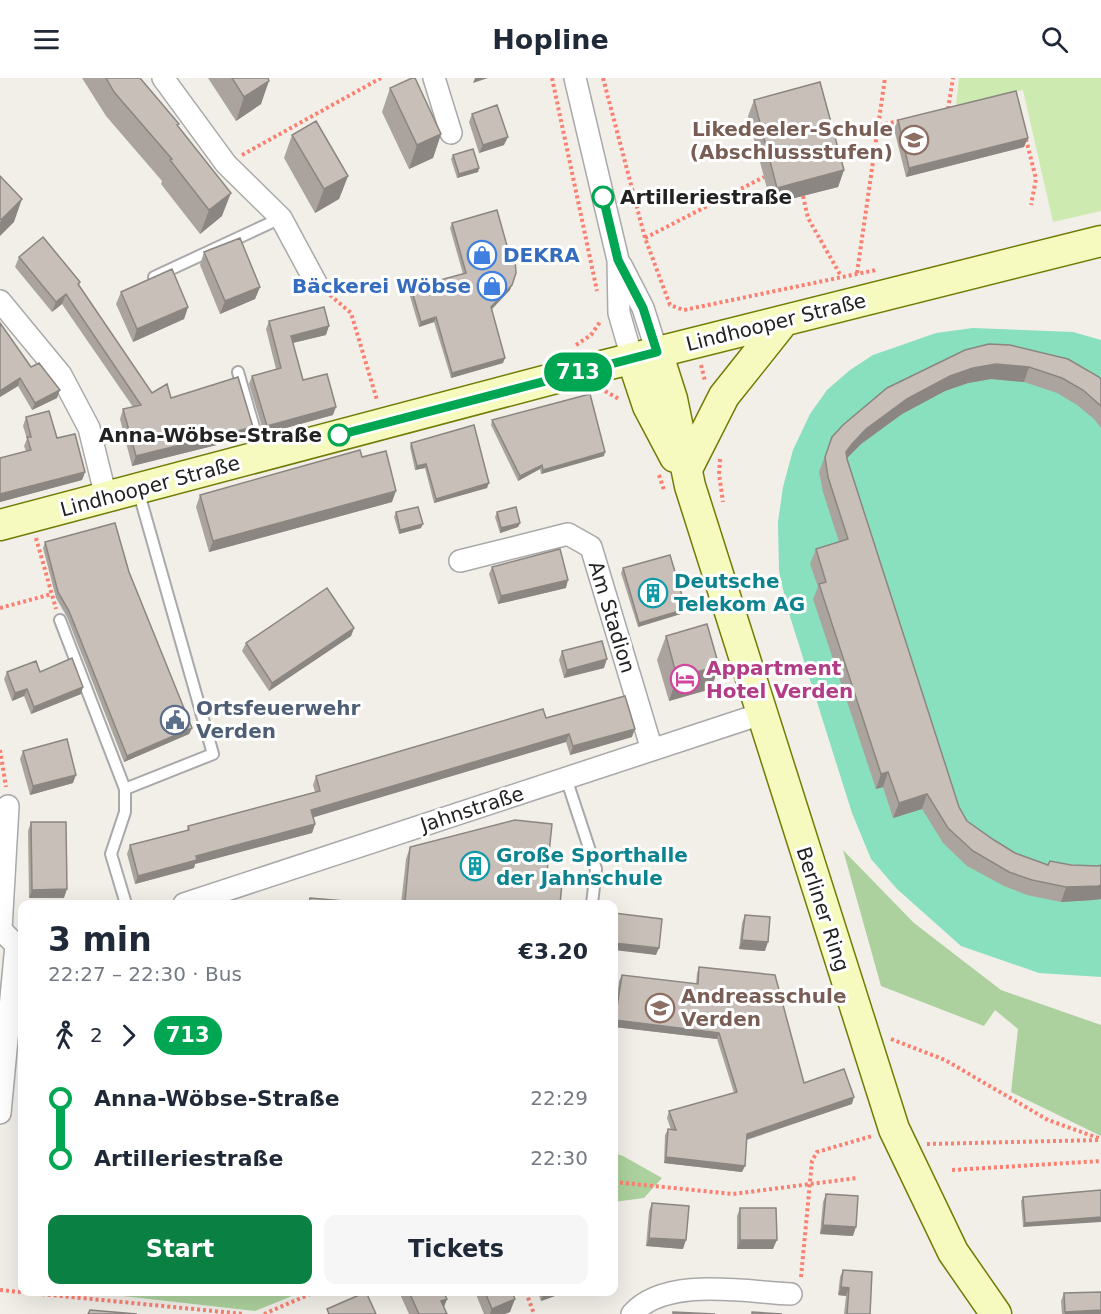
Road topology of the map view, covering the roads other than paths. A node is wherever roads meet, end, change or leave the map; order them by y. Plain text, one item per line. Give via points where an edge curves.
1 (163, 78) edge
2 (434, 78) edge
3 (575, 78) edge
4 (451, 133) dead end
5 (281, 218) junction
6 (1101, 241) edge
7 (154, 277) edge
8 (316, 283) road end
9 (0, 301) edge
10 (783, 322) junction
11 (645, 355) junction
12 (238, 372) dead end
13 (262, 456) junction
14 (689, 478) junction
15 (138, 489) junction
16 (106, 497) junction
17 (0, 525) edge
18 (460, 561) dead end
19 (60, 620) road end
20 (761, 714) junction
21 (652, 750) junction
22 (566, 778) junction
23 (126, 789) junction
24 (8, 806) road end
25 (125, 900) edge
26 (196, 900) edge
27 (592, 900) edge
28 (18, 943) edge
29 (18, 953) edge
30 (0, 1113) edge
31 (791, 1294) road end
32 (632, 1314) edge
33 (996, 1314) edge

1 - 5 street via 226,164
2 - 4 street
3 - 11 street via 618,260 643,308
5 - 7 lane
5 - 8 street
6 - 10 street, Lindhooper Straße
9 - 16 street via 61,375 89,428
10 - 11 street, Lindhooper Straße
10 - 14 street via 724,396
11 - 13 street, Lindhooper Straße
11 - 14 street, Berliner Ring via 672,399
12 - 13 lane
13 - 15 street, Lindhooper Straße
14 - 20 street, Berliner Ring
15 - 16 street, Lindhooper Straße
15 - 23 lane via 213,754
16 - 17 street, Lindhooper Straße
18 - 21 street, Am Stadion via 568,534 591,547
19 - 23 lane
20 - 21 street, Jahnstraße
20 - 33 street, Berliner Ring via 894,1129 953,1252
21 - 22 street, Jahnstraße
22 - 26 street, Jahnstraße
22 - 27 lane via 596,869
23 - 25 lane via 126,812 111,854
24 - 28 street via 1,930
29 - 30 street
31 - 32 street via 704,1289 669,1293 651,1298

